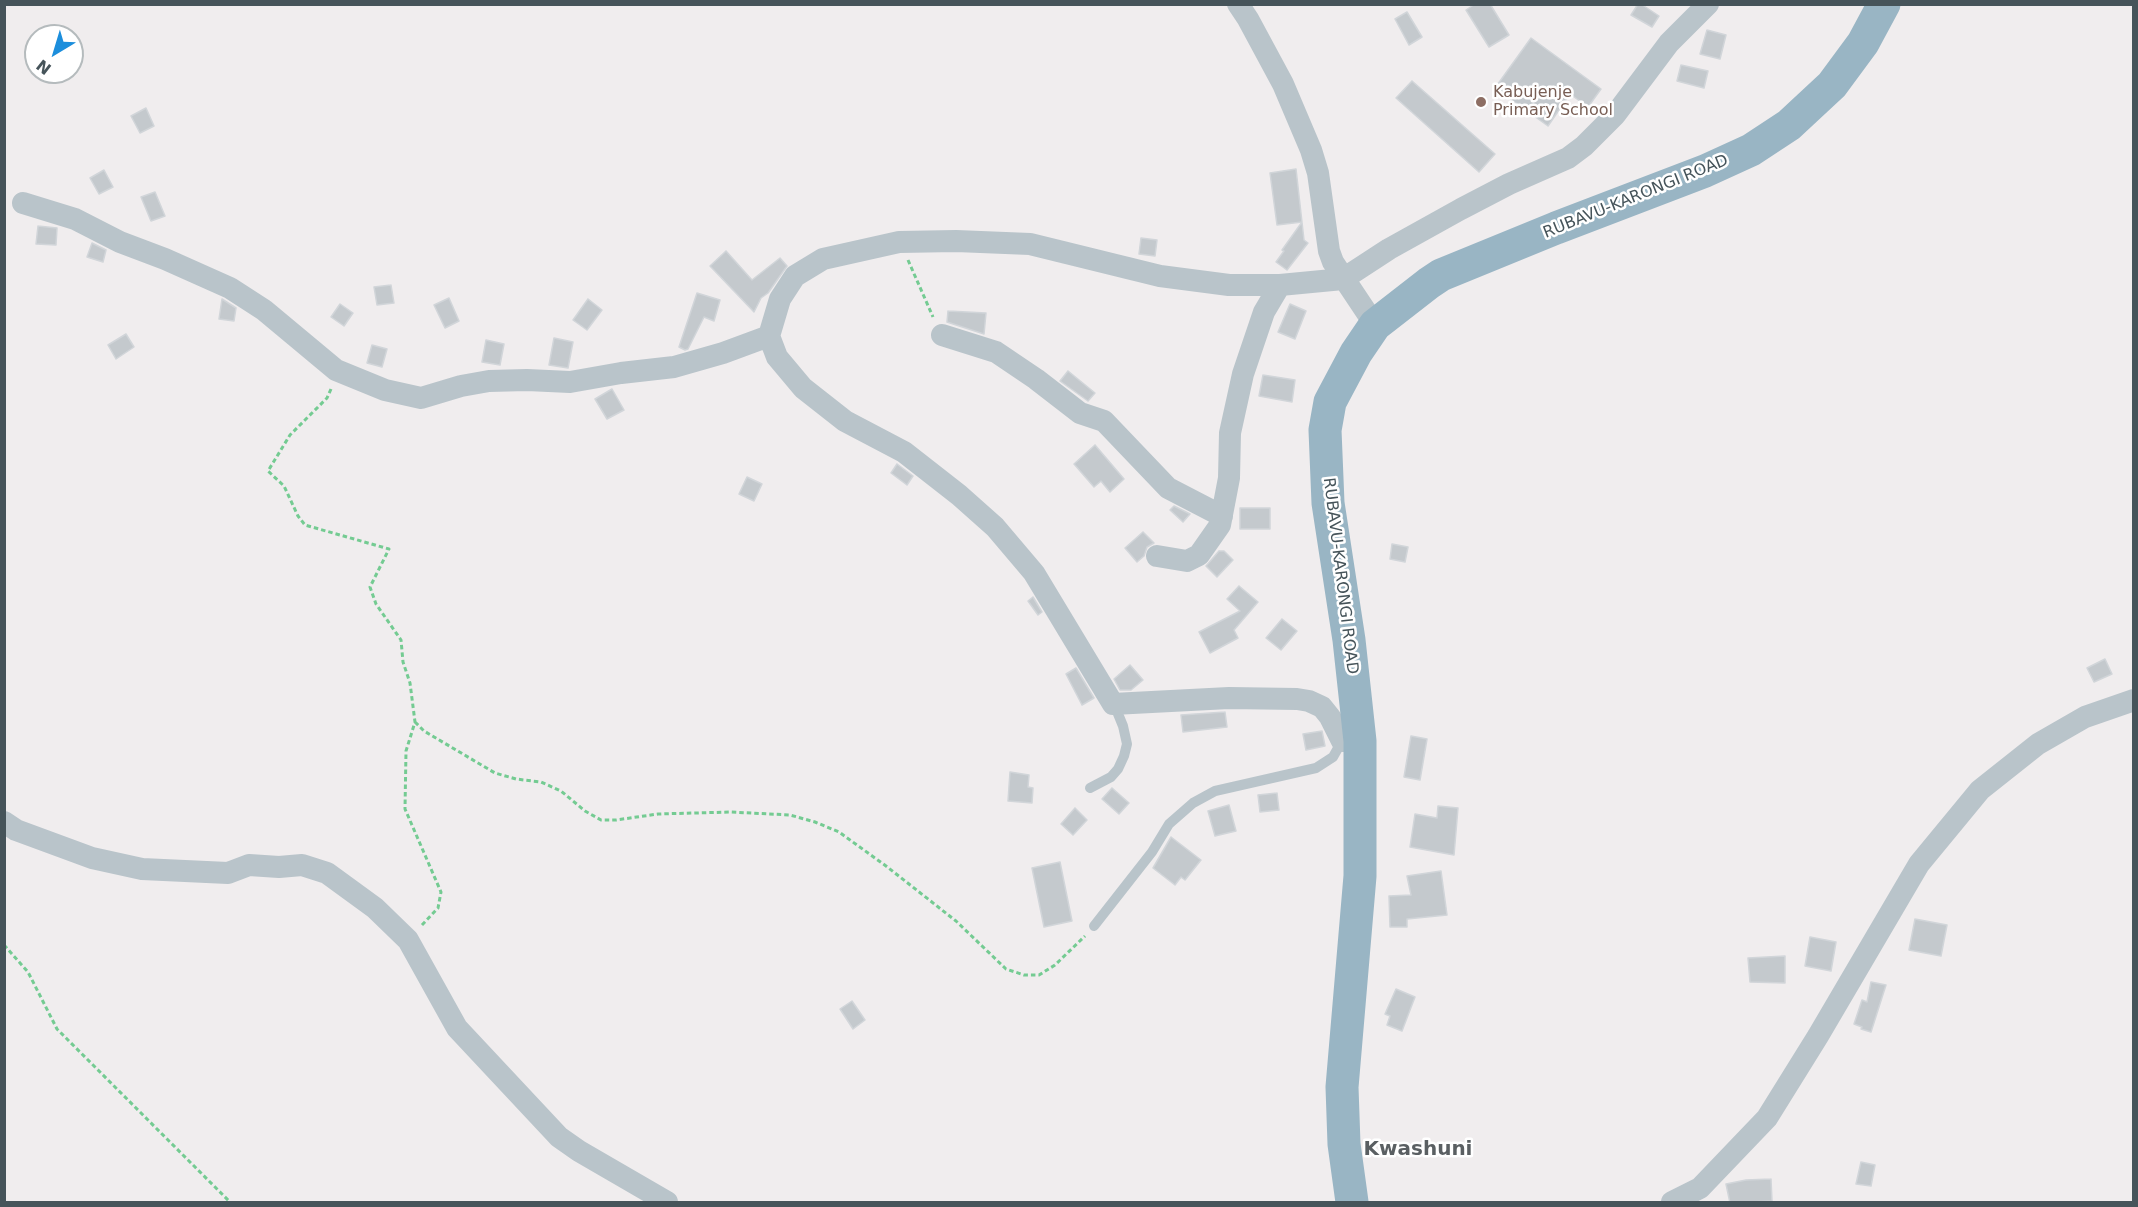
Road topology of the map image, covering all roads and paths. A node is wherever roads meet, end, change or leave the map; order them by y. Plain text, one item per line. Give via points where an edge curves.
1 (1238, 4) edge
2 (1708, 4) edge
3 (1884, 4) edge
4 (23, 203) dead end
5 (899, 242) junction
6 (1343, 279) junction
7 (1280, 285) junction
8 (1375, 325) junction
9 (942, 335) joint
10 (769, 336) junction
11 (336, 370) junction
12 (1222, 516) junction
13 (1157, 556) dead end
14 (2133, 700) edge
15 (1113, 704) junction
16 (414, 722) junction
17 (1351, 741) junction
18 (1090, 788) dead end
19 (4, 822) edge
20 (1094, 926) joint
21 (408, 940) junction
22 (4, 945) edge
23 (1348, 1200) edge
24 (230, 1203) edge
25 (667, 1203) edge
26 (1672, 1203) edge

1 - 6 street via 1282,84 1311,150 1329,251
2 - 6 street via 1584,146 1568,158 1461,209
3 - 8 highway, RUBAVU-KARONGI ROAD via 1863,43 1832,85 1789,125 1751,150 1442,275
4 - 11 street via 75,219 230,288 264,310
5 - 7 street via 1030,244 1160,276 1229,285
5 - 9 path
5 - 10 street via 823,259 795,276 780,299
6 - 7 street
6 - 8 street
7 - 12 street via 1263,312 1243,374 1230,433 1229,478
8 - 17 highway, RUBAVU-KARONGI ROAD via 1330,402 1325,430 1328,503 1349,640
9 - 12 street via 996,352 1080,413 1104,421 1168,488
10 - 11 street via 674,367 570,382 489,381 421,398 385,390
10 - 15 street via 777,357 803,388 845,421 904,452 995,527 1034,573
11 - 16 path via 327,398 290,435 268,471 284,486 305,525 389,549 370,586 376,604 401,640
12 - 13 street via 1199,555 1187,561
14 - 26 street via 2085,717 2038,744 1980,790 1919,864 1767,1118 1700,1188
15 - 17 street via 1297,699 1322,707
15 - 18 lane via 1127,744 1124,756 1111,777
16 - 20 path via 495,773 541,782 561,791 601,820 731,812 790,815 815,822 839,832 886,866 956,921 1006,969 1024,975 1039,975 1055,965
16 - 21 path via 406,751 405,809 441,892 438,908
17 - 20 lane via 1316,768 1215,791 1194,803 1169,825
17 - 23 highway, RUBAVU-KARONGI ROAD via 1360,876 1342,1087
19 - 21 street via 92,858 142,869 228,873 249,865 302,864 327,873 375,908
21 - 25 street via 457,1028 559,1137
22 - 24 path via 28,972 57,1029

